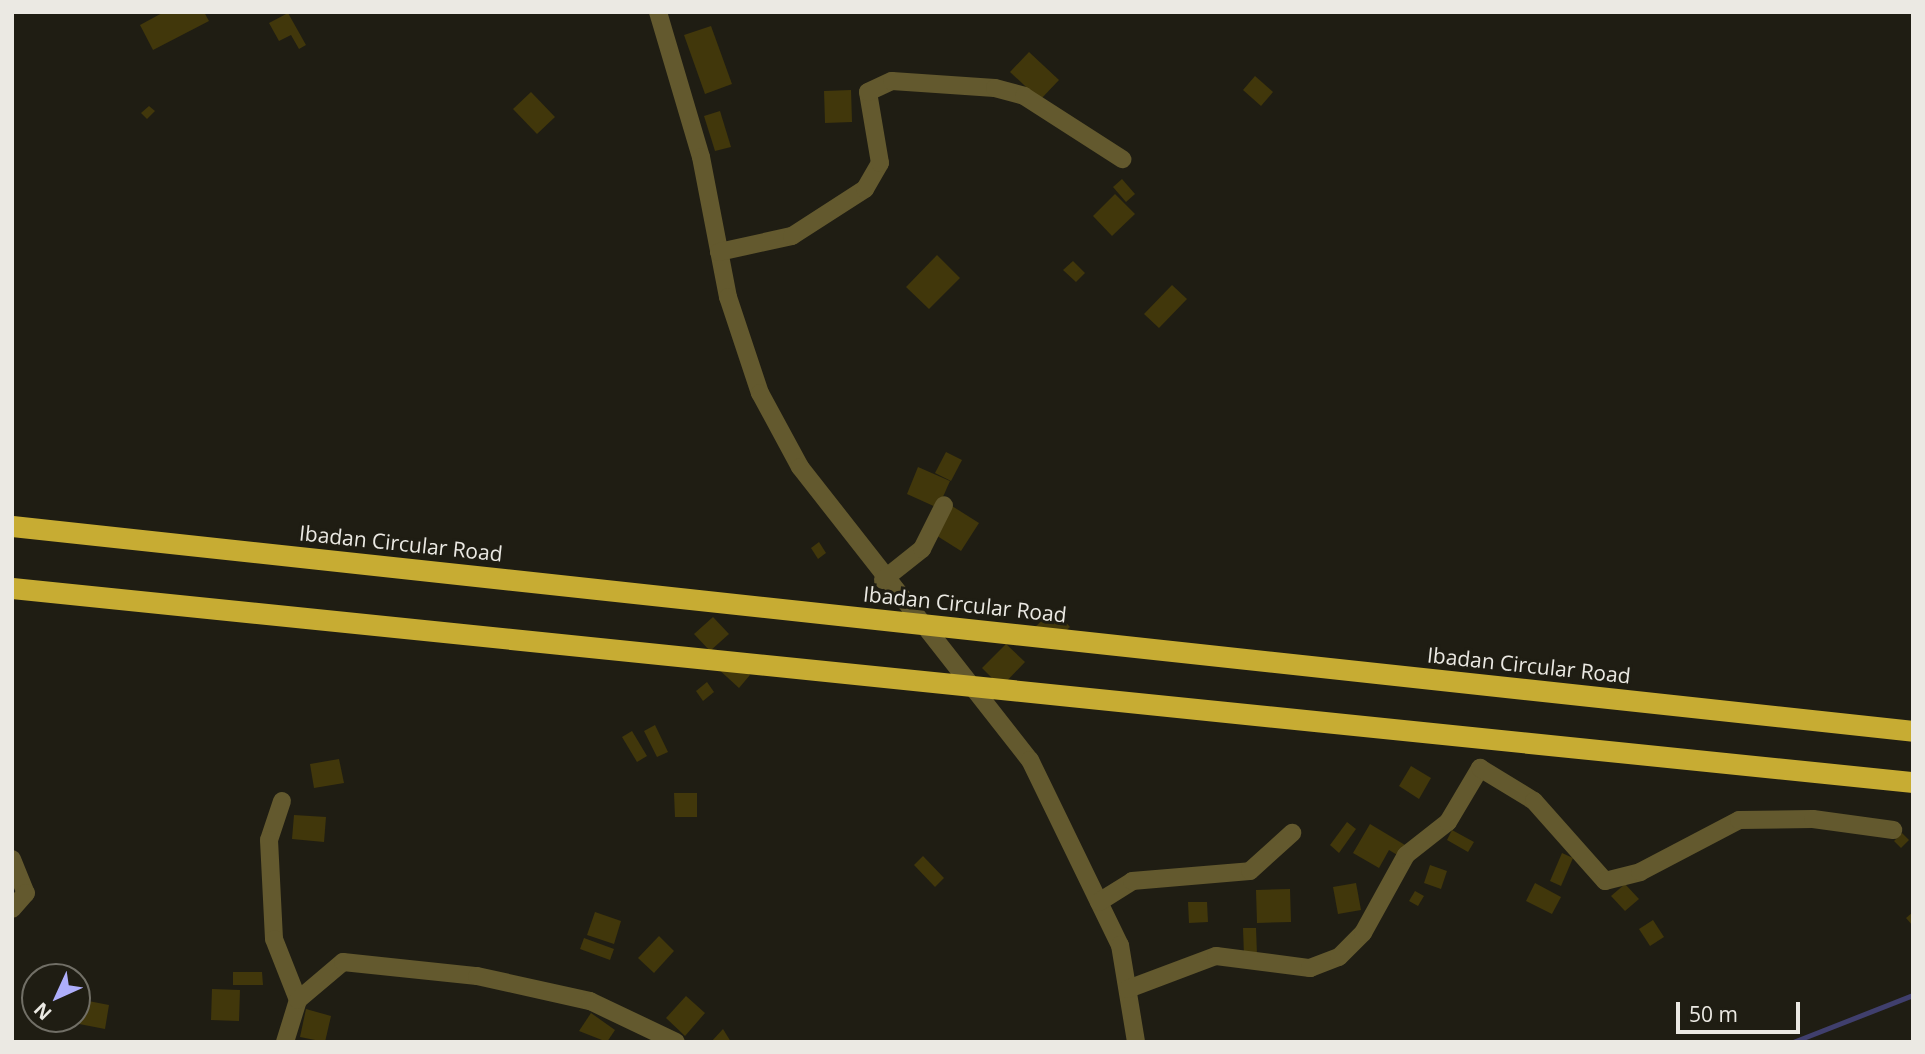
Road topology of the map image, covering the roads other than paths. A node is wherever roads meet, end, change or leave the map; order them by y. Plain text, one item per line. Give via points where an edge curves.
1 (658, 12) edge
2 (1122, 159) dead end
3 (719, 252) junction
4 (944, 505) dead end
5 (12, 526) edge
6 (883, 580) junction
7 (12, 588) edge
8 (1913, 731) edge
9 (1913, 782) edge
10 (282, 802) dead end
11 (1893, 830) dead end
12 (1292, 833) dead end
13 (12, 859) edge
14 (1100, 902) junction
15 (12, 909) edge
16 (1128, 989) junction
17 (298, 1000) junction
18 (285, 1042) edge
19 (676, 1042) edge
20 (1136, 1042) edge

1 - 3 street via 698,144
2 - 3 street via 1024,96 995,88 892,81 868,92 880,163 865,189 792,236
3 - 6 street via 760,393 800,467
4 - 6 street via 922,549
5 - 8 highway, Ibadan Circular Road
6 - 14 street via 1030,760
7 - 9 highway
10 - 17 street via 269,840 274,939
11 - 16 street via 1814,819 1739,820 1640,872 1605,881 1534,802 1480,768 1448,822 1406,855 1363,933 1339,957 1310,968 1216,956
12 - 14 street via 1250,872 1132,881
13 - 15 street via 26,893
14 - 16 street via 1120,946
16 - 20 street
17 - 18 street
17 - 19 street via 343,962 477,976 590,1000

